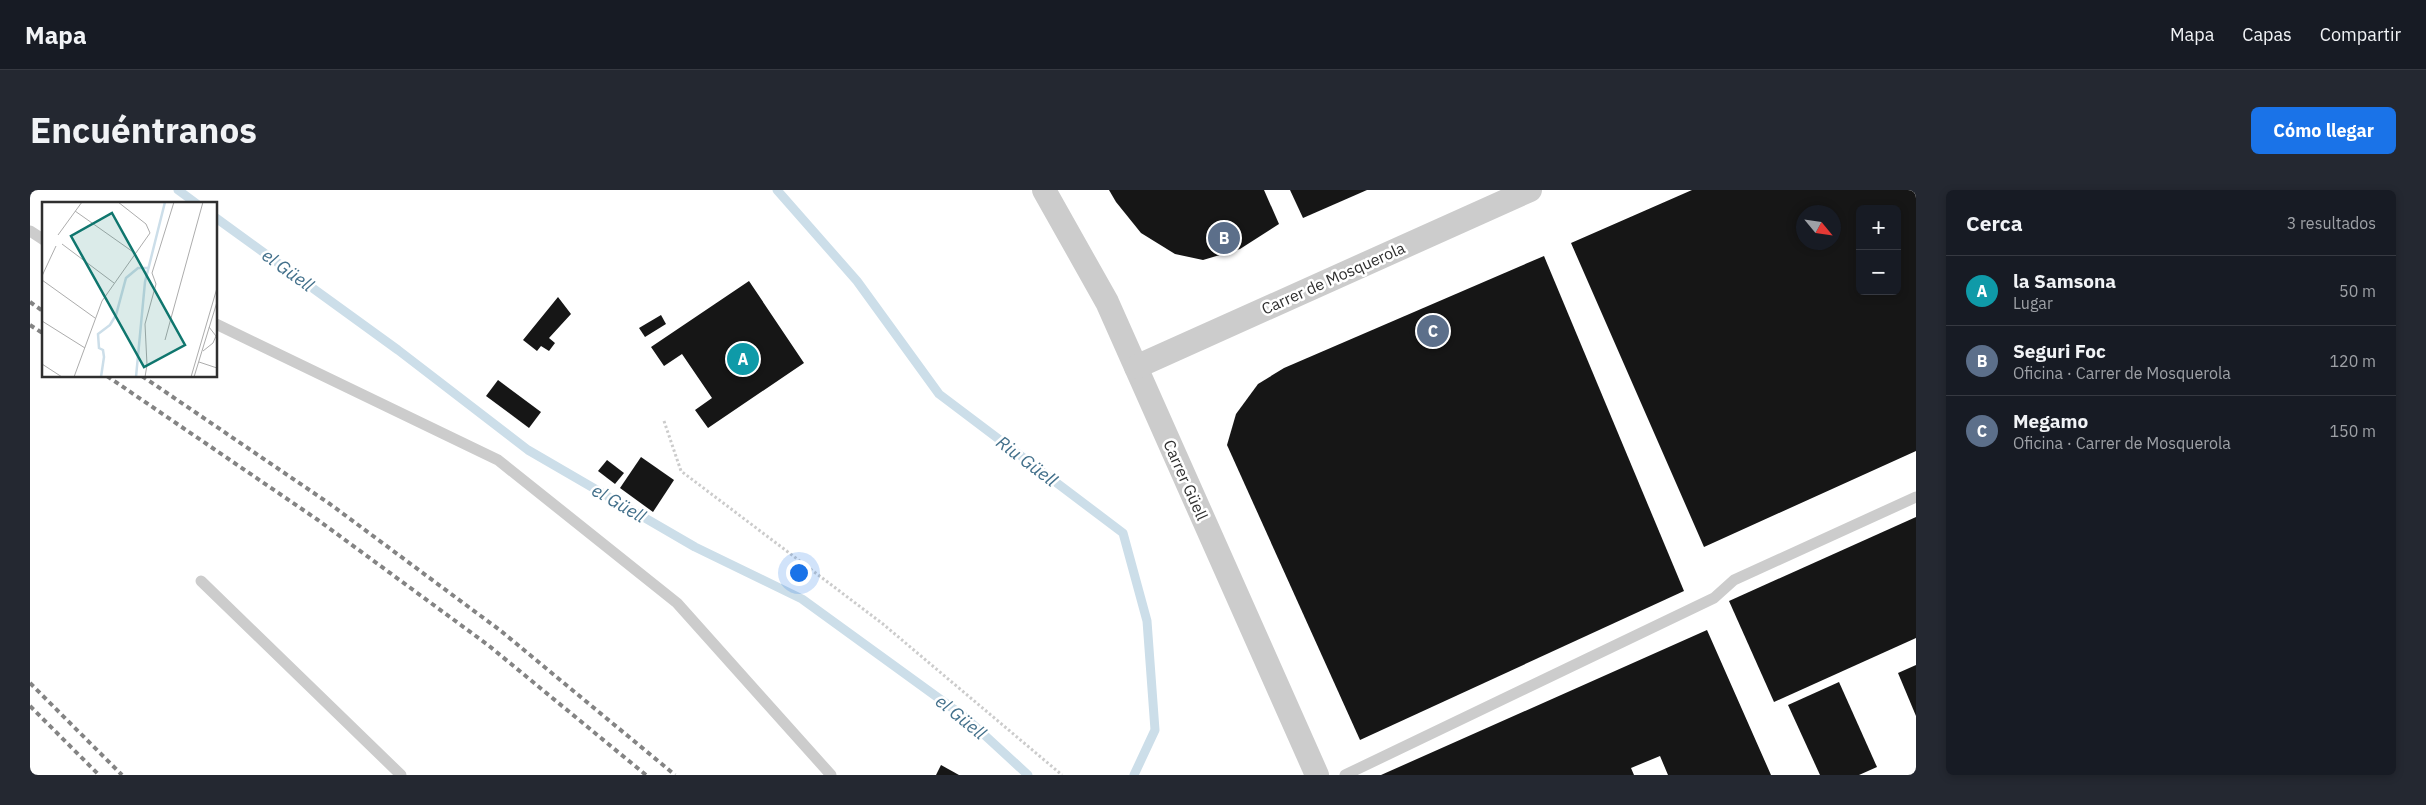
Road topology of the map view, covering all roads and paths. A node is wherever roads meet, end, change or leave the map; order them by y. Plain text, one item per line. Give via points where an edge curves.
1 (1044, 190) edge
2 (1530, 190) edge
3 (30, 231) edge
4 (42, 239) edge
5 (218, 325) edge
6 (1136, 367) junction
7 (664, 420) dead end
8 (1916, 497) edge
9 (201, 581) dead end
10 (401, 775) edge
11 (831, 775) edge
12 (1062, 775) edge
13 (1317, 775) edge
14 (1345, 775) edge

1 - 6 street, Carrer Güell via 1107,302
2 - 6 street, Carrer de Mosquerola
3 - 4 lane
5 - 11 lane via 498,460 677,603
6 - 13 street, Carrer Güell
7 - 12 path via 682,472 883,624
8 - 14 lane via 1734,580 1714,598
9 - 10 lane

